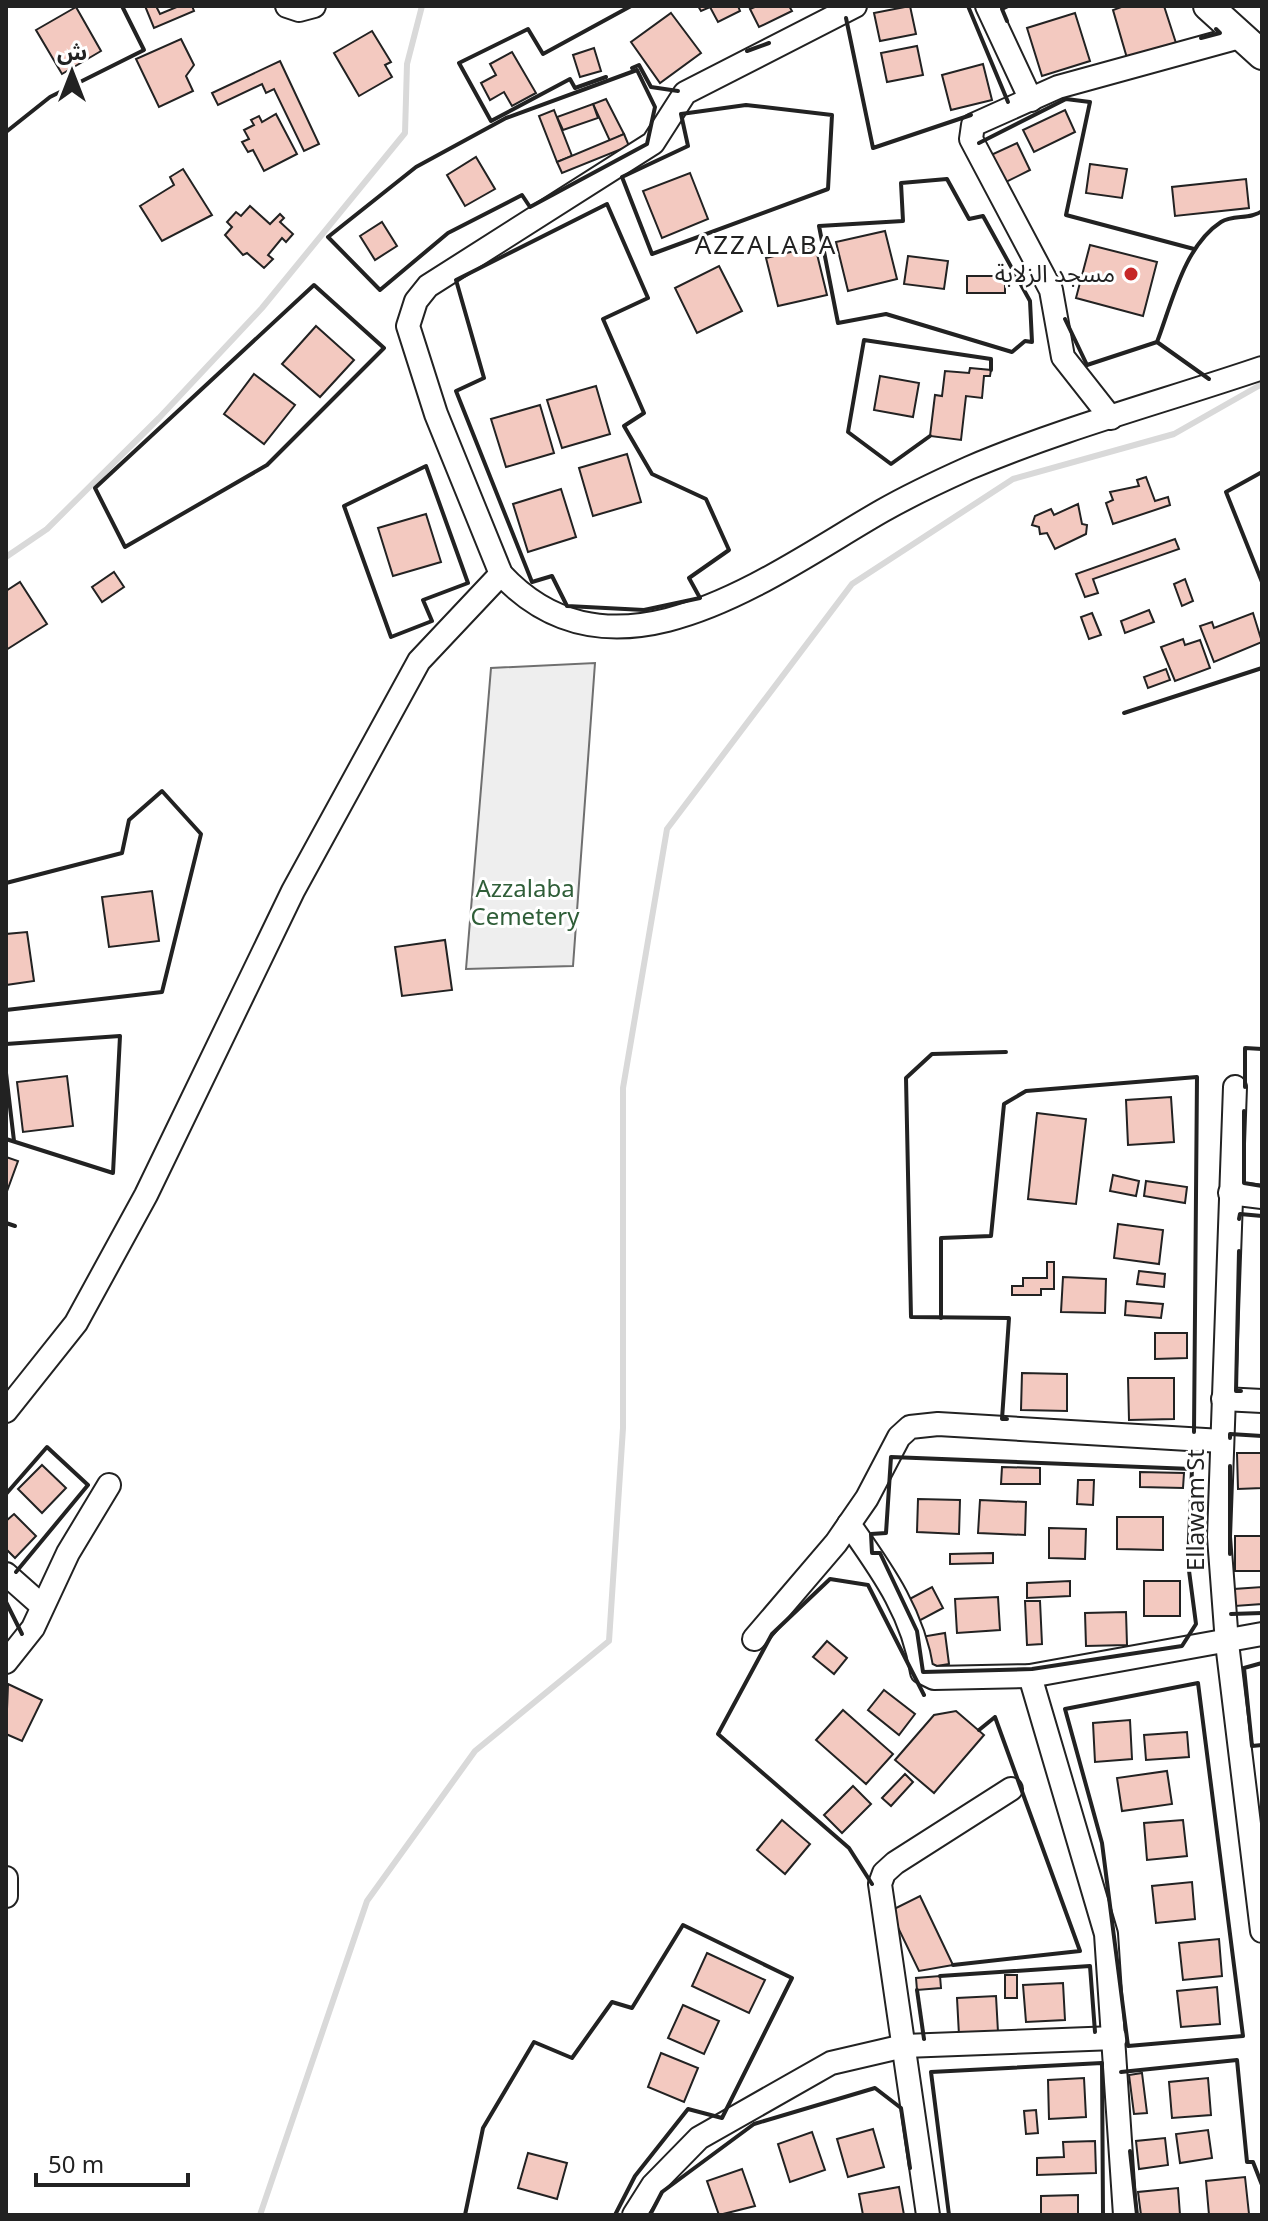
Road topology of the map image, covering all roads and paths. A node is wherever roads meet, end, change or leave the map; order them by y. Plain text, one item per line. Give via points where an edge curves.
1 (287, 6) edge
2 (314, 6) edge
3 (855, 6) edge
4 (987, 6) edge
5 (1208, 6) edge
6 (1240, 37) junction
7 (1262, 55) edge
8 (1031, 100) junction
9 (1262, 368) edge
10 (1111, 418) junction
11 (501, 574) junction
12 (1235, 1087) dead end
13 (1230, 1193) junction
14 (1262, 1197) edge
15 (1223, 1399) junction
16 (1262, 1401) edge
17 (6, 1411) edge
18 (1222, 1441) junction
19 (109, 1485) dead end
20 (849, 1524) junction
21 (6, 1574) edge
22 (41, 1605) junction
23 (1262, 1634) edge
24 (754, 1639) dead end
25 (1227, 1643) junction
26 (6, 1662) edge
27 (1030, 1676) junction
28 (1011, 1789) dead end
29 (6, 1878) edge
30 (6, 1896) edge
31 (1262, 1931) edge
32 (1115, 2038) junction
33 (904, 2046) junction
34 (634, 2215) edge
35 (928, 2215) edge
36 (1125, 2215) edge

1 - 2 street
3 - 11 street via 685,93 653,143 428,286 416,301 408,326 436,414
4 - 8 street
5 - 6 main road
6 - 7 main road
6 - 8 street via 1058,87
8 - 10 street via 978,120 971,139 1051,290 1063,357
9 - 10 street
10 - 11 street via 939,482 785,570 702,612 668,621 631,626 548,614
11 - 17 street via 419,661 293,891 146,1195 76,1323
12 - 13 street, Ellawam St
13 - 14 street
13 - 15 street, Ellawam St
15 - 16 street
15 - 18 street, Ellawam St
18 - 20 street via 938,1424 910,1427 892,1447
18 - 25 street, Ellawam St via 1219,1537
19 - 22 street
20 - 24 street
20 - 27 street via 913,1627 924,1675
21 - 22 street
22 - 26 street via 33,1628
23 - 25 street
25 - 27 street
25 - 31 street, Ellawam St
27 - 32 street via 1106,1934
28 - 33 street via 884,1873 880,1894
29 - 30 street
32 - 33 street
32 - 36 street
33 - 34 street via 831,2063 699,2138 653,2185
33 - 35 street

